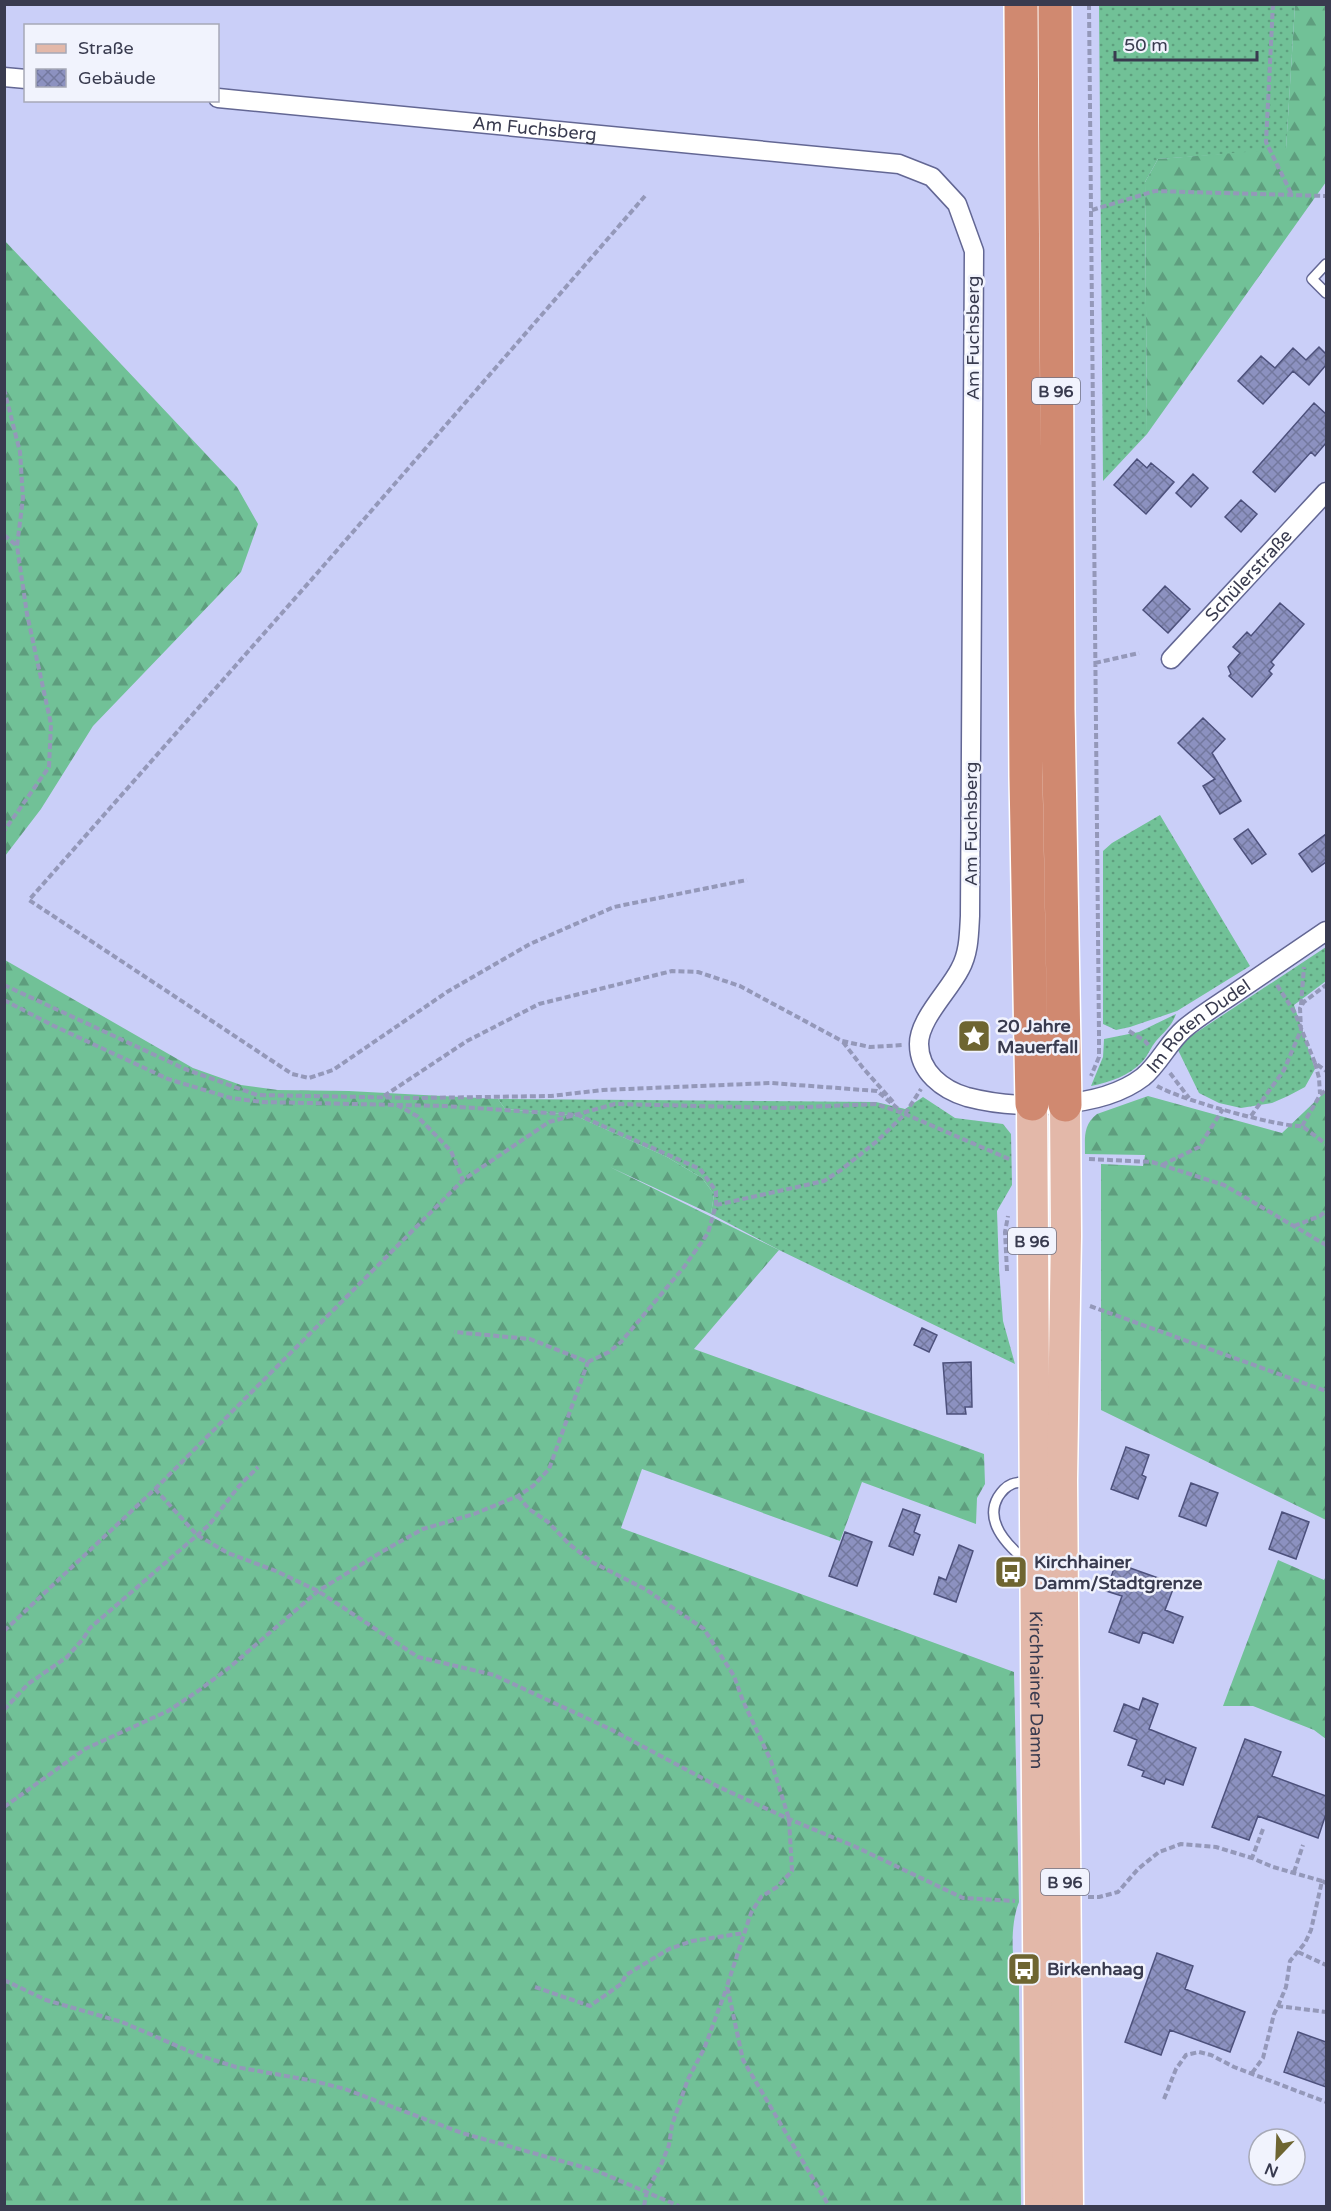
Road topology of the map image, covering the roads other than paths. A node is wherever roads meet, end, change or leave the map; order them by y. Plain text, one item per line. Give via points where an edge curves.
1 (1021, 4) edge
2 (1055, 4) edge
3 (4, 77) edge
4 (24, 79) edge
5 (219, 98) edge
6 (1326, 264) edge
7 (1326, 293) edge
8 (1326, 492) edge
9 (1171, 659) dead end
10 (1326, 931) edge
11 (1075, 1103) junction
12 (1032, 1104) junction
13 (1048, 1480) junction
14 (1035, 1568) junction
15 (1040, 2206) edge
16 (1068, 2206) edge

1 - 12 highway, B 96
2 - 11 highway, B 96 via 1058,710
3 - 4 street
5 - 12 street, Am Fuchsberg via 899,164 932,177 957,204 974,251 970,916 962,967 924,1024 919,1044 922,1060 938,1084 983,1101
6 - 7 lane via 1312,279
8 - 9 street, Schülerstraße
10 - 11 street, Im Roten Dudel via 1183,1030 1145,1076 1107,1096
11 - 12 street
11 - 13 main road, Kirchhainer Damm / B 96 via 1075,1153
12 - 13 main road, Kirchhainer Damm / B 96
13 - 14 main road, Kirchhainer Damm / B 96
13 - 14 lane via 1013,1484 1003,1490 994,1511 1002,1535
13 - 16 main road, Kirchhainer Damm / B 96 via 1065,1896
14 - 15 main road, Kirchhainer Damm / B 96

